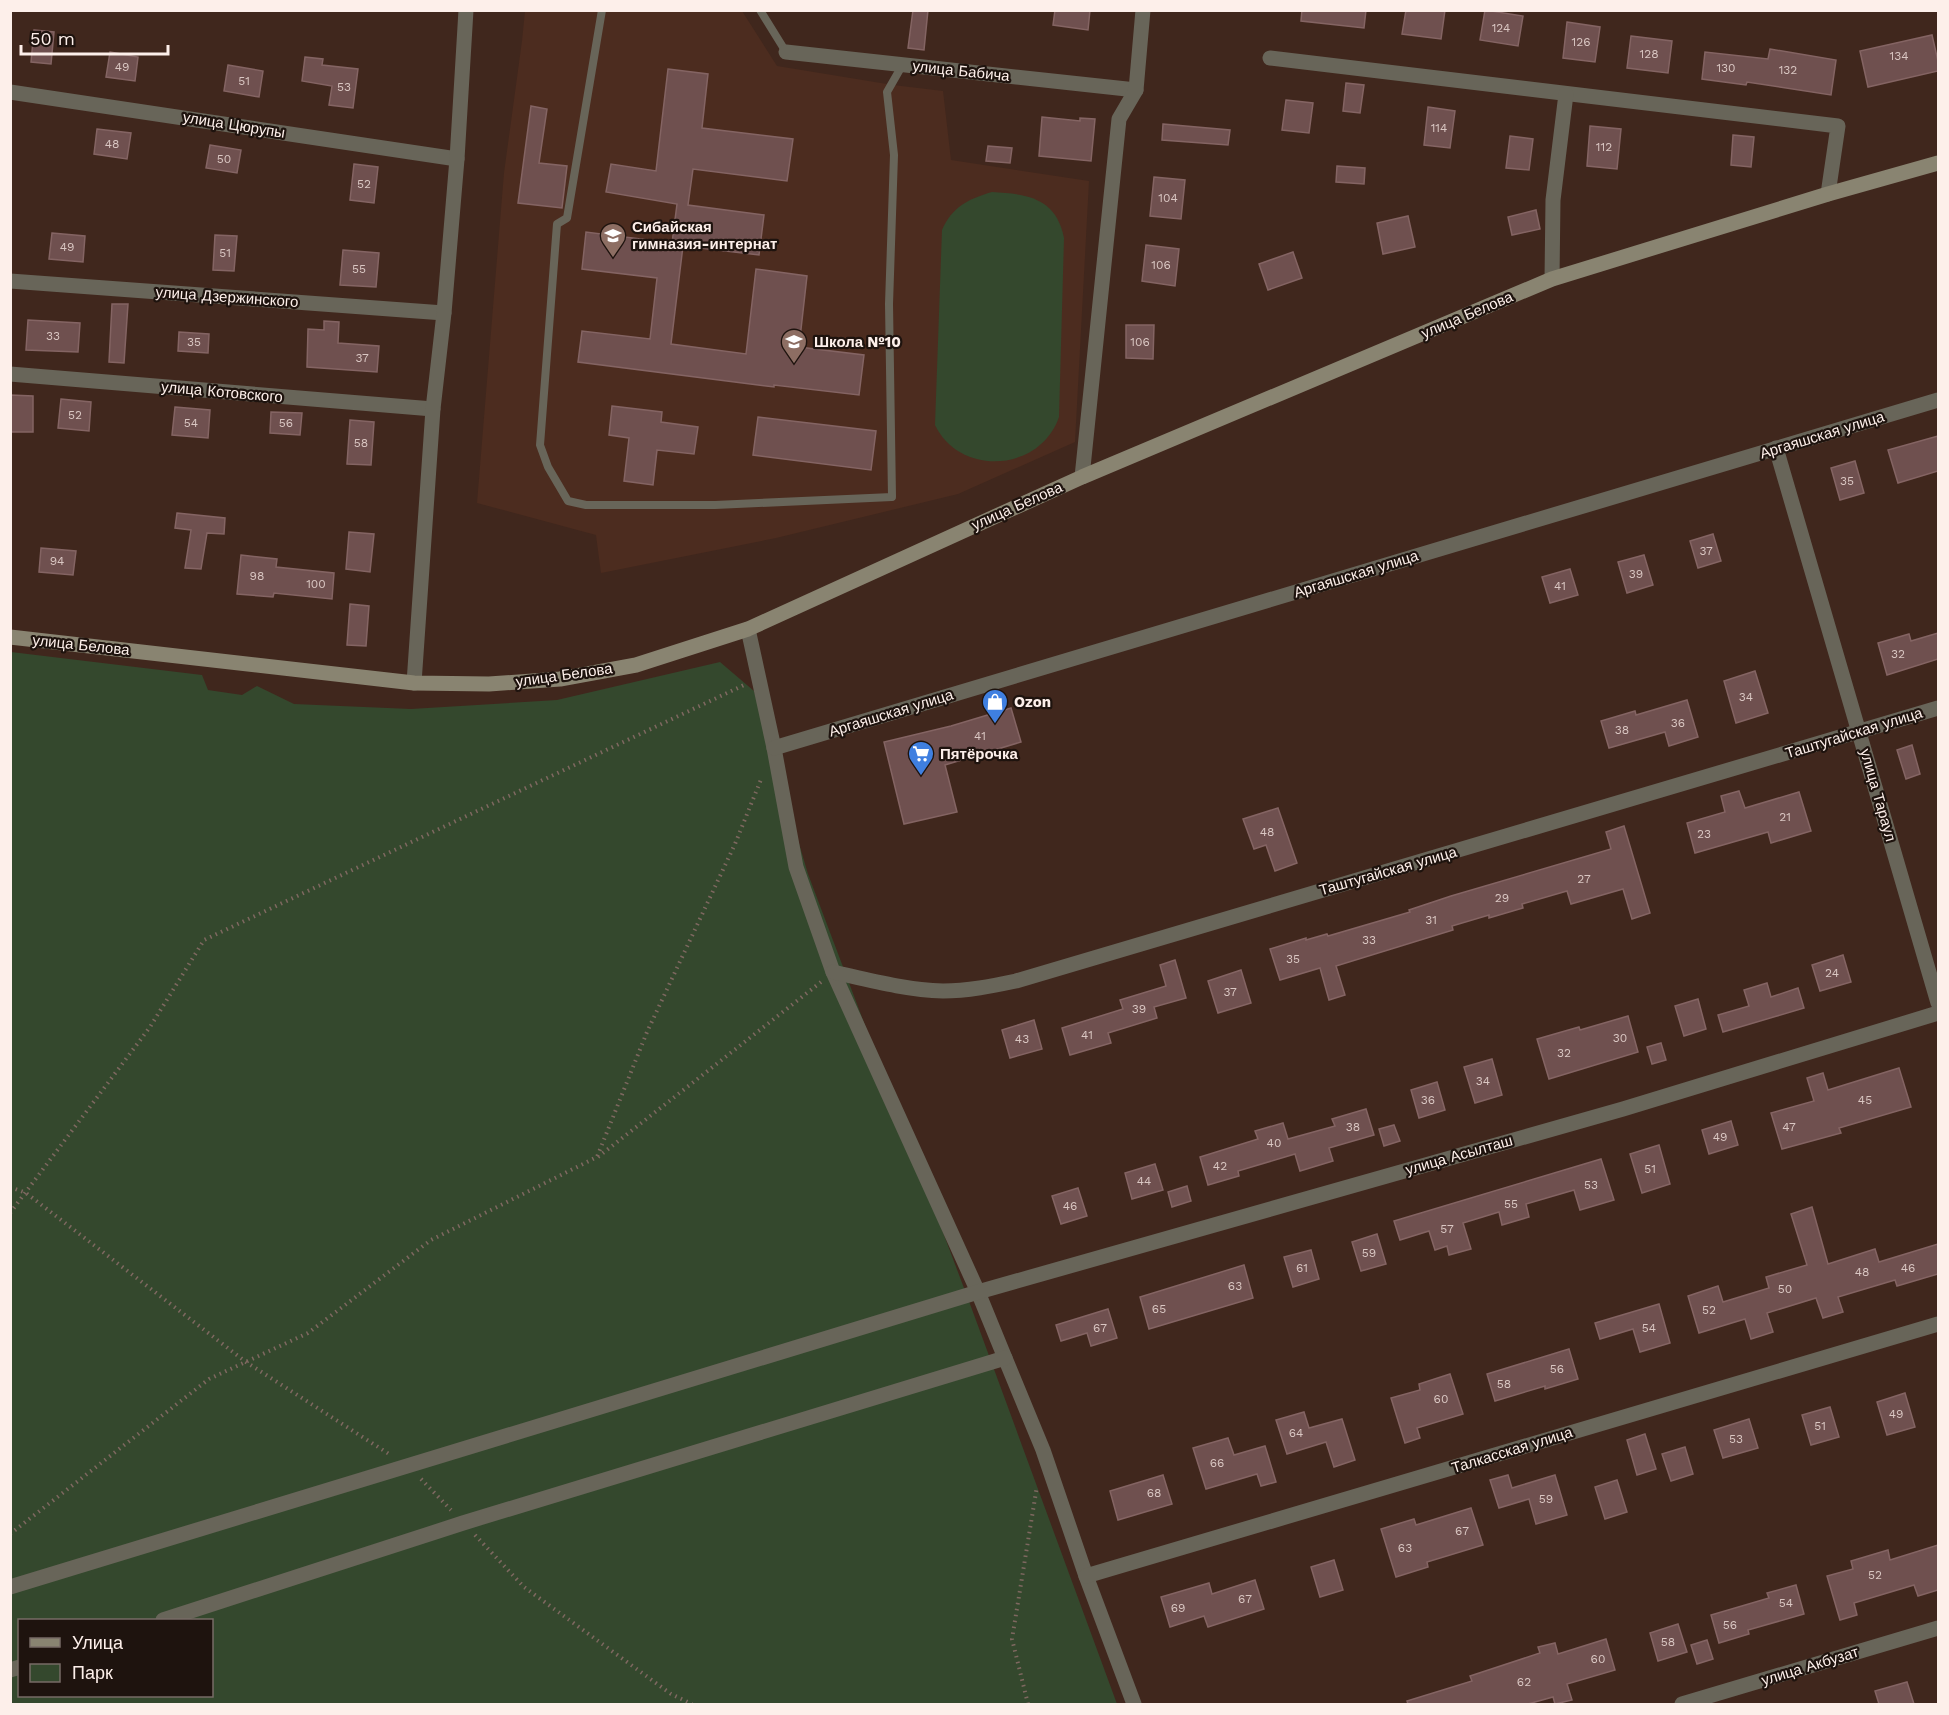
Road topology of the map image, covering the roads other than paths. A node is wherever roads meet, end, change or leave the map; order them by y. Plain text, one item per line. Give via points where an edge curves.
1 (466, 10) edge
2 (602, 10) edge
3 (760, 10) edge
4 (1143, 10) edge
5 (786, 52) joint
6 (1270, 58) dead end
7 (903, 64) junction
8 (1136, 90) junction
9 (10, 92) edge
10 (1566, 93) junction
11 (457, 159) junction
12 (1938, 163) edge
13 (1828, 194) junction
14 (1552, 279) junction
15 (10, 281) edge
16 (444, 312) junction
17 (10, 374) edge
18 (1938, 400) edge
19 (433, 410) junction
20 (1776, 448) junction
21 (1082, 477) junction
22 (748, 629) junction
23 (10, 637) edge
24 (414, 683) junction
25 (1938, 708) edge
26 (1859, 732) junction
27 (774, 748) junction
28 (833, 972) junction
29 (1938, 1003) edge
30 (1938, 1013) edge
31 (978, 1292) junction
32 (1938, 1324) edge
33 (1005, 1358) junction
34 (1086, 1576) junction
35 (10, 1587) edge
36 (166, 1619) edge
37 (1938, 1628) edge
38 (1134, 1704) edge
39 (1682, 1704) edge

1 - 11 street
2 - 7 lane via 567,218 557,224 540,445 548,468 568,501 586,505 715,505 892,497 889,304 894,155 887,92
3 - 5 lane
4 - 8 street, улица Белова
5 - 7 street, улица Бабича
6 - 10 street
7 - 8 street, улица Бабича
8 - 21 street, улица Белова via 1119,119
9 - 11 street, улица Цюрупы
10 - 13 street via 1838,126
10 - 14 street via 1552,200
11 - 16 street
12 - 13 main road, улица Белова
13 - 14 main road, улица Белова
14 - 21 main road, улица Белова
15 - 16 street, улица Дзержинского
16 - 19 street
17 - 19 street, улица Котовского
18 - 20 street, Аргаяшская улица
19 - 24 street
20 - 26 street, улица Тараул
20 - 27 street, Аргаяшская улица
21 - 22 main road, улица Белова
22 - 24 main road, улица Белова via 636,665 560,679 489,684
22 - 27 street
23 - 24 main road, улица Белова
25 - 26 street, Таштугайская улица
26 - 28 street, Таштугайская улица via 1017,981 943,991 899,987
26 - 29 street, улица Тараул
27 - 28 street via 796,867
28 - 31 street
30 - 31 street, улица Асылташ via 1623,1109
31 - 33 street
31 - 35 street, улица Асылташ
32 - 34 street, Талкасская улица
33 - 34 street via 1043,1450
33 - 36 street via 463,1523
34 - 38 street
37 - 39 street, улица Акбузат

